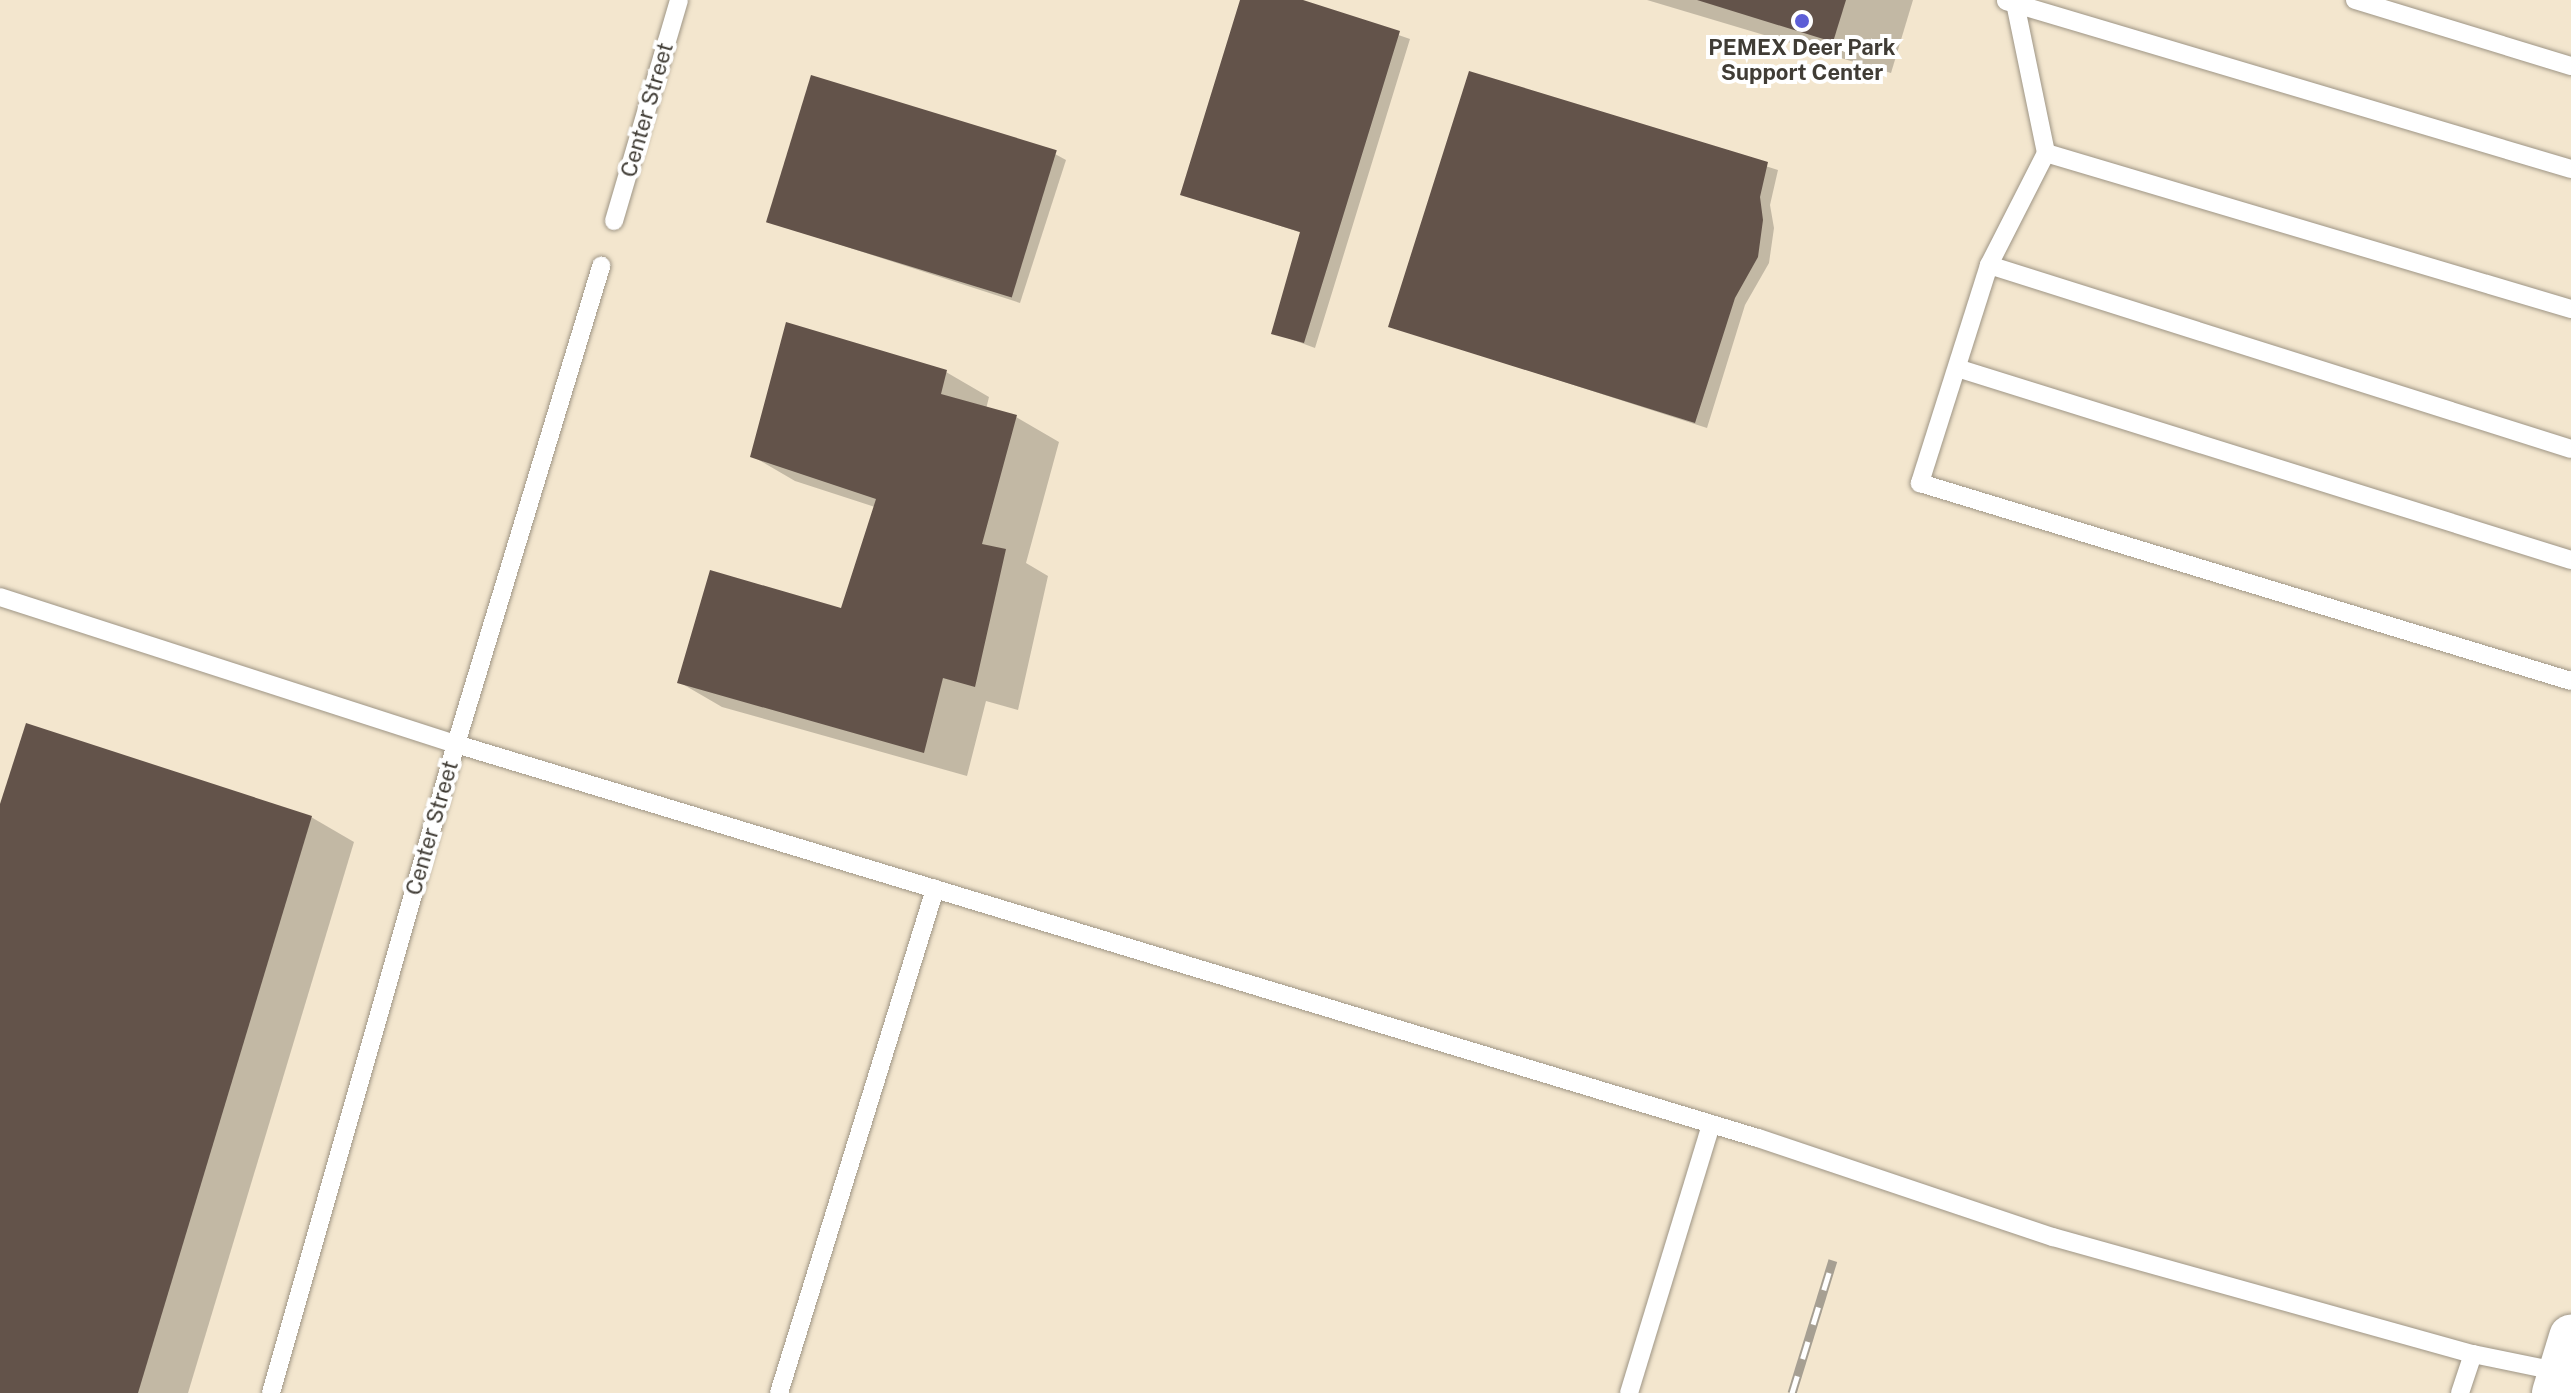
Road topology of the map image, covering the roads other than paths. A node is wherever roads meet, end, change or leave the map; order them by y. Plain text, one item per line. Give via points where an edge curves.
1 (679, 0) edge
2 (2355, 0) edge
3 (2009, 2) edge
4 (2571, 66) edge
5 (2046, 153) junction
6 (2571, 169) edge
7 (614, 221) dead end
8 (1989, 265) junction
9 (601, 266) dead end
10 (2571, 309) edge
11 (1957, 368) junction
12 (2571, 449) edge
13 (2571, 560) edge
14 (0, 597) edge
15 (2571, 681) edge
16 (456, 744) junction
17 (935, 889) junction
18 (1711, 1124) junction
19 (2473, 1354) junction
20 (2564, 1369) edge
21 (271, 1393) edge
22 (779, 1393) edge
23 (1629, 1393) edge
24 (2460, 1393) edge

1 - 7 lane, Center Street
2 - 4 lane
3 - 5 lane
3 - 6 lane
5 - 8 lane
5 - 10 lane
8 - 11 lane
8 - 12 lane
9 - 16 lane, Center Street
11 - 13 lane
11 - 15 lane via 1920,483
14 - 16 lane
16 - 17 lane
16 - 21 lane, Center Street
17 - 18 lane
17 - 22 lane
18 - 19 lane via 2053,1237
18 - 23 lane
19 - 20 lane
19 - 24 lane

